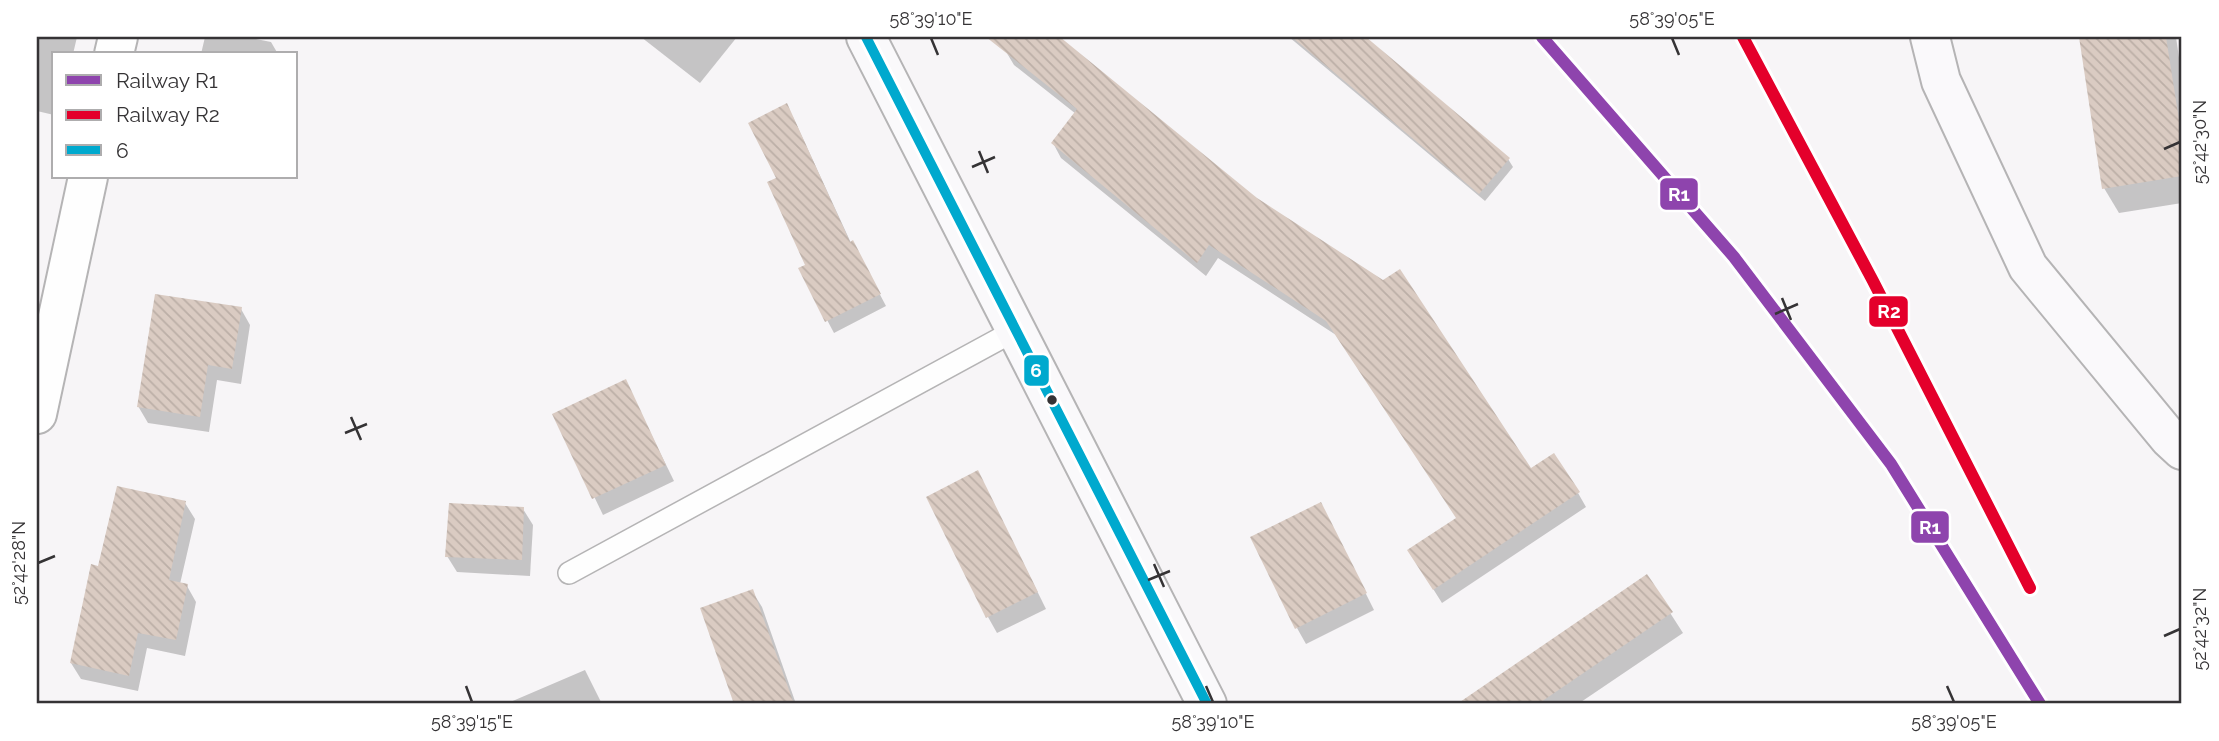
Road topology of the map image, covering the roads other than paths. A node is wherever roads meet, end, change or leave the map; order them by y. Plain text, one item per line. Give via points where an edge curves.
1 (866, 37) edge
2 (1930, 37) edge
3 (88, 178) edge
4 (1016, 330) junction
5 (37, 414) edge
6 (2182, 450) edge
7 (569, 573) dead end
8 (1207, 704) edge

1 - 4 main road
2 - 6 main road via 1941,81 2028,267
3 - 5 street
4 - 7 lane
4 - 8 main road

